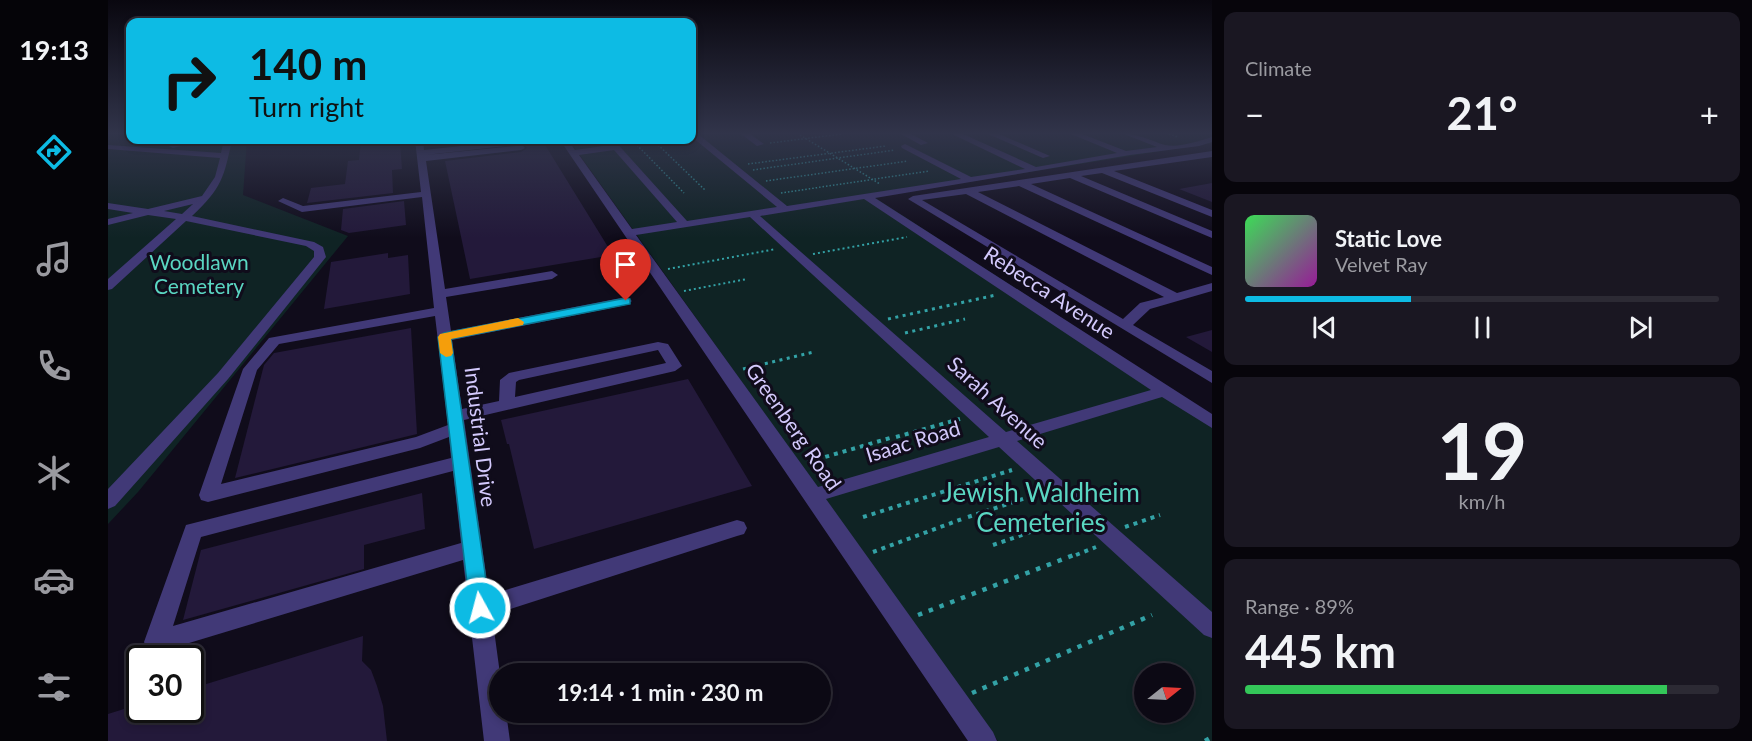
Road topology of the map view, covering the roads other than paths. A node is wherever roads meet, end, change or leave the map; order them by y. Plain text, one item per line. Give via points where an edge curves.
1 (222, 169) edge
2 (423, 169) edge
3 (584, 169) edge
4 (636, 169) edge
5 (735, 169) edge
6 (944, 169) edge
7 (1032, 169) edge
8 (1044, 169) edge
9 (1112, 169) edge
10 (1035, 170) junction
11 (1102, 170) junction
12 (1070, 175) junction
13 (1021, 183) junction
14 (969, 185) junction
15 (426, 194) junction
16 (208, 196) junction
17 (866, 196) junction
18 (283, 201) dead end
19 (108, 206) edge
20 (785, 209) junction
21 (152, 212) junction
22 (752, 214) junction
23 (1212, 214) edge
24 (185, 218) junction
25 (108, 222) edge
26 (685, 225) junction
27 (630, 233) junction
28 (1212, 235) edge
29 (1212, 272) edge
30 (552, 275) dead end
31 (108, 286) edge
32 (1212, 287) edge
33 (1173, 296) junction
34 (626, 301) dead end
35 (440, 303) junction
36 (1125, 325) junction
37 (444, 337) junction
38 (1212, 378) edge
39 (1164, 390) junction
40 (507, 403) junction
41 (456, 422) junction
42 (1212, 422) edge
43 (1003, 439) junction
44 (461, 462) junction
45 (813, 495) junction
46 (108, 501) edge
47 (737, 528) dead end
48 (472, 549) junction
49 (480, 608) junction
50 (1212, 627) edge
51 (497, 741) edge
52 (984, 741) edge

1 - 16 street
2 - 15 street, Industrial Drive
3 - 27 street, Greenberg Road
4 - 26 street
5 - 20 street
6 - 14 street
7 - 10 street
8 - 10 street
9 - 11 street
10 - 14 street
11 - 12 street
11 - 23 street
12 - 13 street
12 - 28 street
13 - 14 street
13 - 29 street
14 - 17 street
14 - 33 street
14 - 36 street via 913,199
15 - 18 street via 302,210
15 - 35 street, Industrial Drive
16 - 21 street
16 - 24 street
17 - 20 street
17 - 39 street, Rebecca Avenue
19 - 21 street
20 - 22 street
21 - 24 street
21 - 25 street
22 - 26 street
22 - 43 street, Sarah Avenue
24 - 31 street
24 - 46 street via 310,244 319,249 320,257 223,376
26 - 27 street
27 - 45 street, Greenberg Road
30 - 35 street
32 - 33 street
33 - 36 street via 1145,306
34 - 37 street
35 - 37 street, Industrial Drive
35 - 41 street via 273,341 250,369 208,495 420,442
36 - 38 street
37 - 41 street, Industrial Drive
39 - 42 street, Rebecca Avenue
39 - 43 street, Isaac Road
40 - 40 street via 641,374 675,366 663,347 658,346 514,376 508,380
40 - 41 street
41 - 44 street, Industrial Drive
43 - 45 street, Isaac Road
43 - 50 street, Sarah Avenue
44 - 48 street, Industrial Drive
44 - 48 street via 193,531 156,642
45 - 52 street, Greenberg Road
47 - 49 street
48 - 49 street, Industrial Drive
49 - 51 street, Industrial Drive

